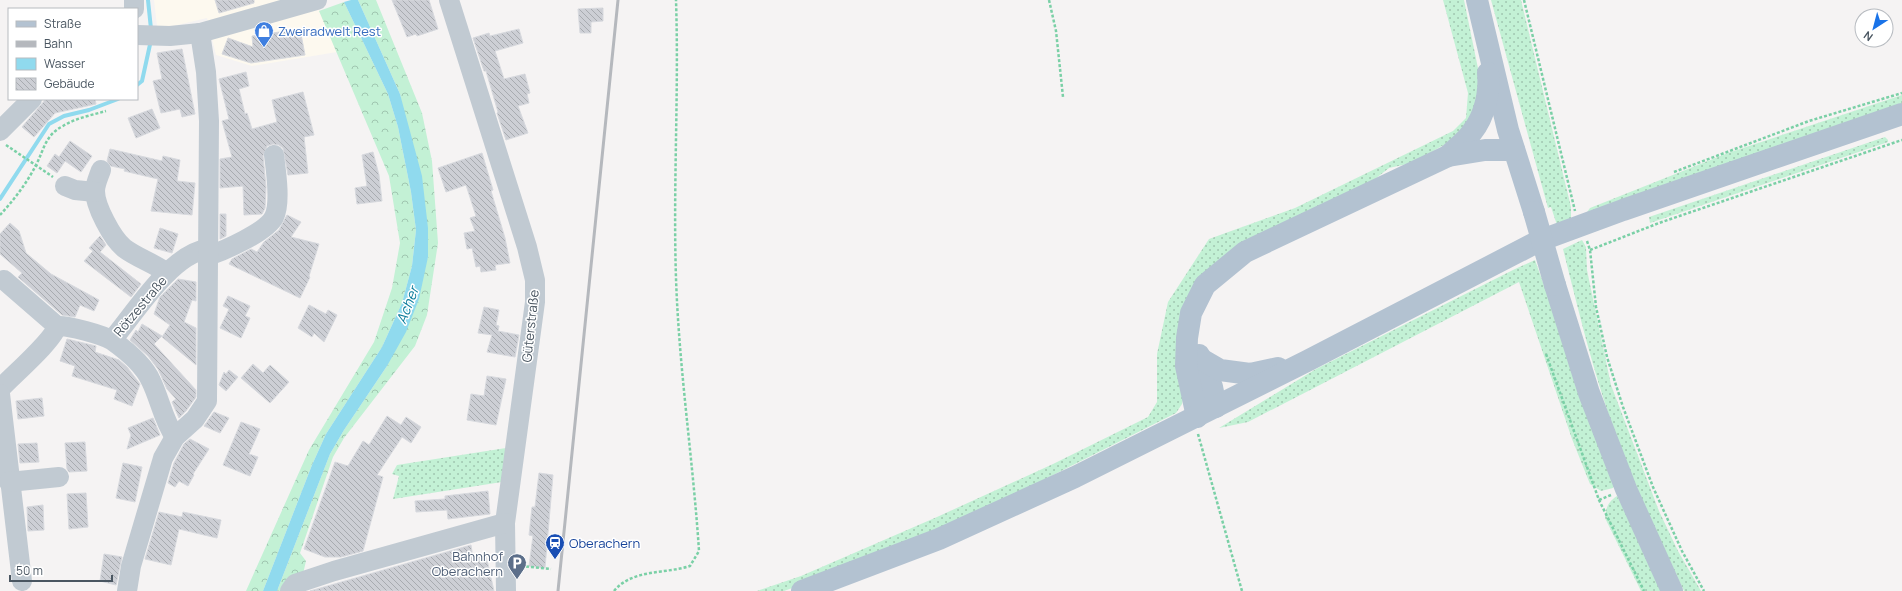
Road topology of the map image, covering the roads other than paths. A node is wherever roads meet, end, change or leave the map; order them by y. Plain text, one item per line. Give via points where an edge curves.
1 (317, 0) edge
2 (449, 0) edge
3 (1478, 0) edge
4 (200, 33) junction
5 (148, 35) edge
6 (1485, 36) junction
7 (31, 100) edge
8 (1902, 114) edge
9 (1473, 132) junction
10 (2, 137) edge
11 (1511, 140) junction
12 (274, 155) dead end
13 (1448, 156) junction
14 (101, 170) dead end
15 (65, 186) road end
16 (95, 192) junction
17 (207, 253) junction
18 (167, 273) junction
19 (4, 280) dead end
20 (57, 326) junction
21 (1187, 338) junction
22 (112, 340) junction
23 (1201, 359) junction
24 (1307, 362) junction
25 (0, 389) edge
26 (0, 394) edge
27 (1216, 407) junction
28 (1197, 417) junction
29 (175, 437) junction
30 (59, 477) dead end
31 (9, 482) junction
32 (505, 523) junction
33 (22, 582) dead end
34 (128, 591) edge
35 (290, 591) edge
36 (506, 591) edge
37 (802, 591) edge
38 (1672, 591) edge

1 - 4 street
2 - 32 street, Güterstraße via 527,247 535,280 535,302
3 - 6 main road
4 - 5 street
4 - 17 street via 206,72 209,121
6 - 9 main road via 1489,85 1485,108
6 - 11 main road
7 - 10 street
8 - 24 main road via 1580,215 1539,241
9 - 11 main road via 1491,129
9 - 13 main road
11 - 13 main road via 1485,150
11 - 38 main road, bridge via 1592,400 1626,489
12 - 17 street, Rötzestraße via 278,190 274,217 264,229
13 - 21 main road via 1245,252 1206,285 1191,313
14 - 16 street
15 - 16 street
16 - 18 street via 104,218 118,242 130,252 154,263
17 - 18 street, Rötzestraße via 196,251
17 - 29 street via 207,401 195,419
18 - 22 street, Rötzestraße
19 - 20 street
20 - 22 street via 65,325
20 - 25 street via 56,332
21 - 23 main road
21 - 28 main road via 1186,366
22 - 29 street, Rötzestraße via 141,365 151,379
23 - 24 main road via 1220,370 1250,374
23 - 27 main road via 1212,387
24 - 27 main road
26 - 31 street
27 - 28 main road
28 - 37 main road via 1075,477 939,539
29 - 34 street via 163,458 131,566
30 - 31 street
31 - 33 street
32 - 35 street via 334,571 295,584
32 - 36 street, Güterstraße

